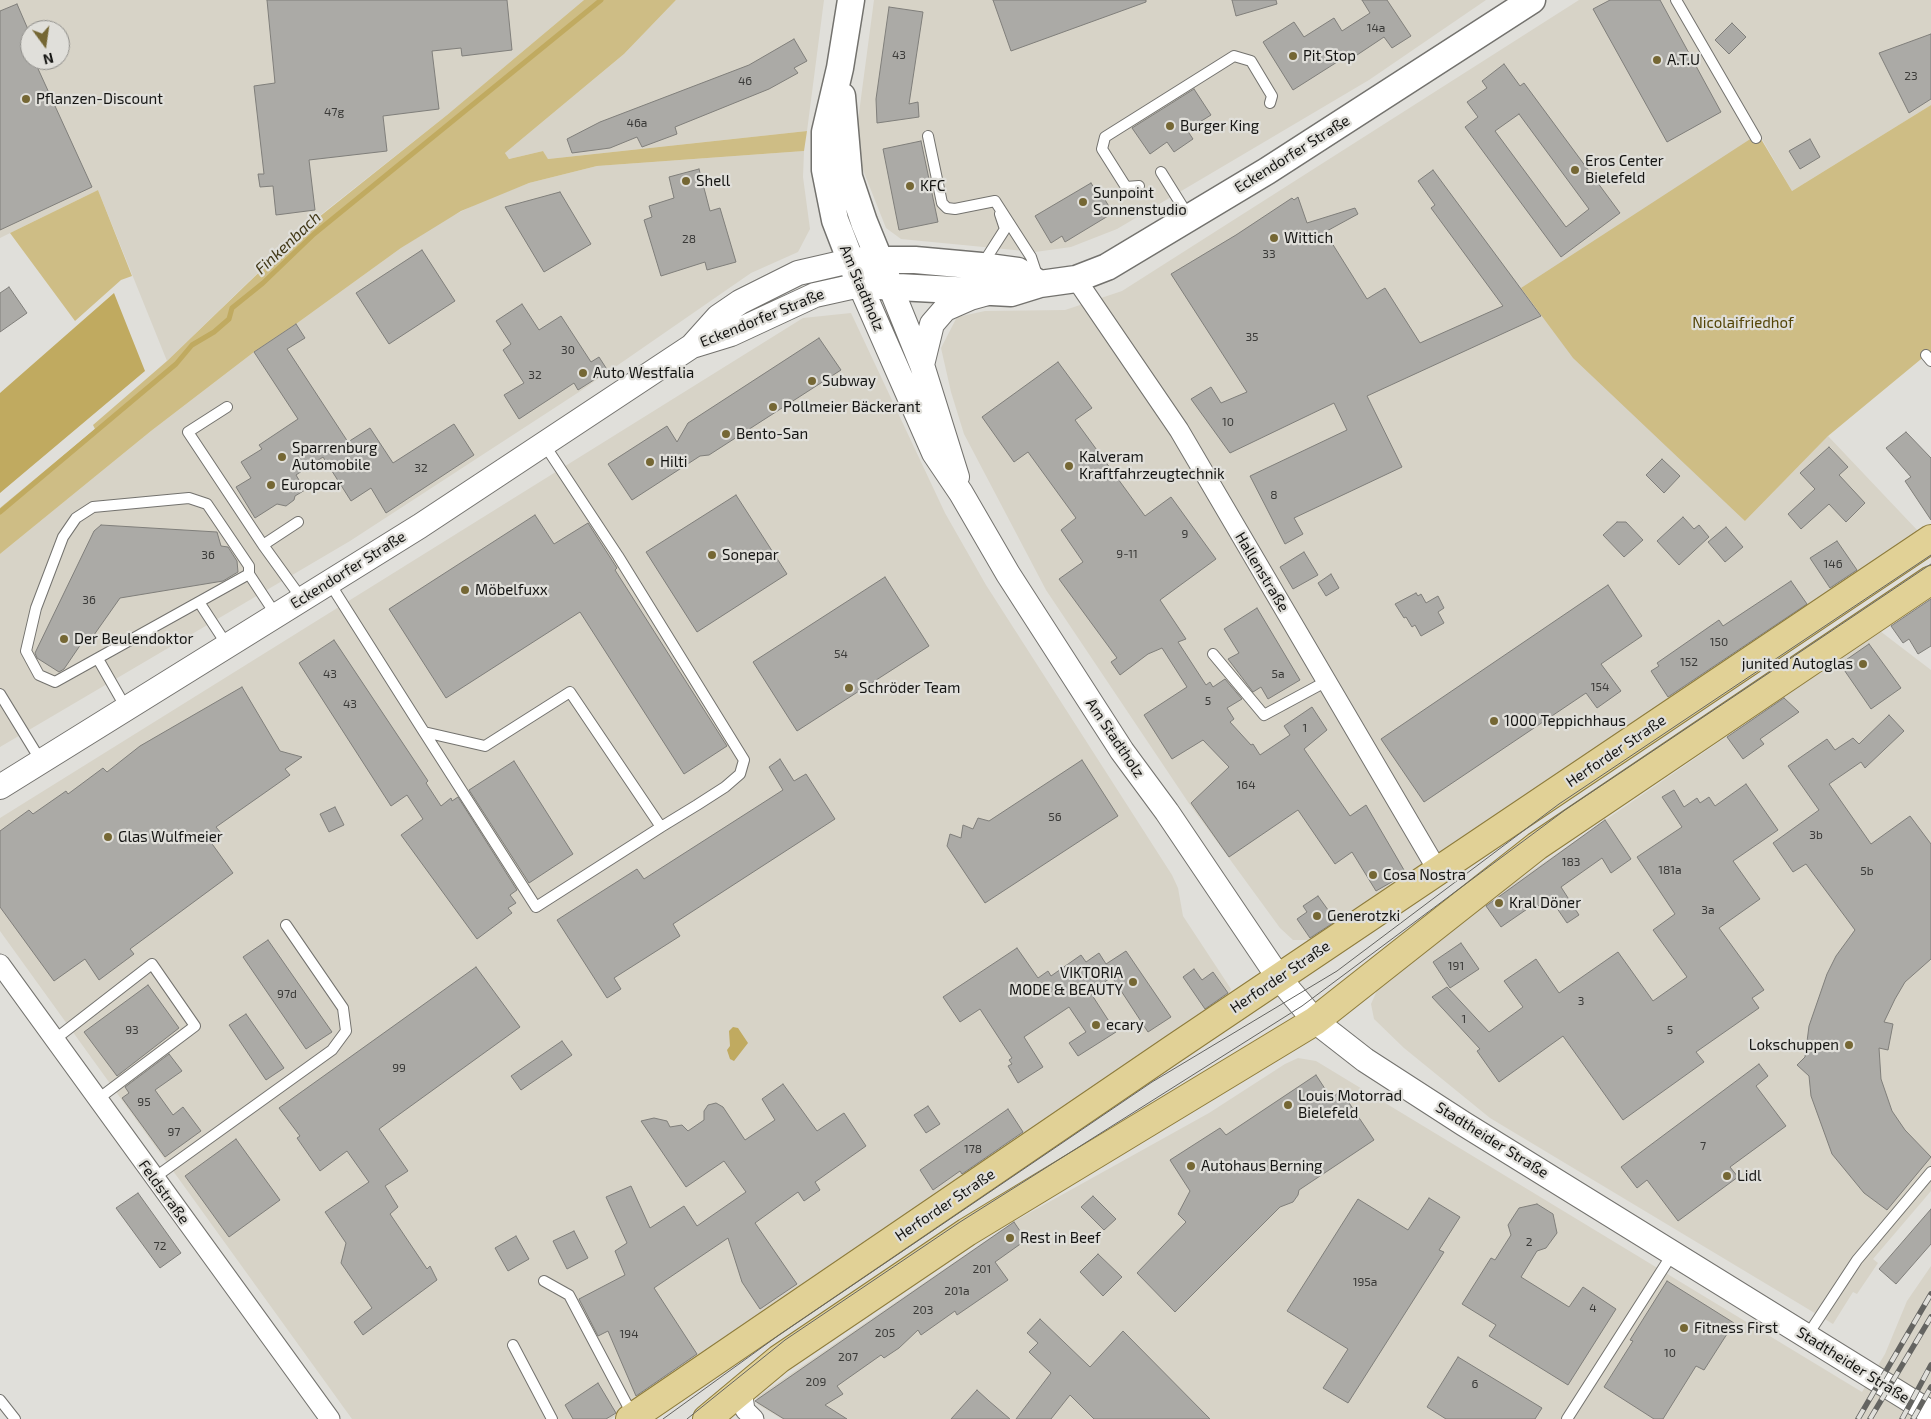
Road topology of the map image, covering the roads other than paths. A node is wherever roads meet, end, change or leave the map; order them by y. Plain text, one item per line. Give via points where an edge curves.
1 (851, 0) edge
2 (1532, 0) edge
3 (1676, 0) edge
4 (840, 68) junction
5 (1270, 103) dead end
6 (928, 136) dead end
7 (1756, 138) dead end
8 (1161, 172) dead end
9 (1139, 186) dead end
10 (995, 201) junction
11 (1190, 218) junction
12 (879, 259) junction
13 (850, 260) junction
14 (981, 266) junction
15 (1076, 279) junction
16 (1040, 284) junction
17 (860, 285) junction
18 (890, 286) junction
19 (993, 292) junction
20 (692, 346) junction
21 (922, 366) junction
22 (227, 407) dead end
23 (544, 444) junction
24 (962, 493) junction
25 (298, 522) dead end
26 (1931, 539) edge
27 (263, 545) junction
28 (250, 574) junction
29 (1931, 580) edge
30 (329, 582) junction
31 (302, 599) junction
32 (199, 602) junction
33 (276, 614) junction
34 (226, 645) junction
35 (1213, 654) dead end
36 (98, 659) junction
37 (1327, 681) junction
38 (0, 694) edge
39 (126, 708) junction
40 (424, 732) junction
41 (41, 761) junction
42 (0, 787) edge
43 (661, 827) junction
44 (1438, 871) junction
45 (286, 925) dead end
46 (0, 964) edge
47 (1278, 978) junction
48 (1315, 1021) junction
49 (54, 1040) junction
50 (98, 1100) junction
51 (1931, 1172) edge
52 (154, 1178) junction
53 (1673, 1252) junction
54 (544, 1282) dead end
55 (1807, 1337) junction
56 (513, 1345) dead end
57 (742, 1390) junction
58 (0, 1400) edge
59 (1931, 1413) edge
60 (632, 1418) edge
61 (15, 1419) edge
62 (330, 1419) edge
63 (552, 1419) edge
64 (707, 1419) edge
65 (754, 1419) edge
66 (1568, 1419) edge

1 - 4 main road, Am Stadtholz
2 - 11 main road, Eckendorfer Straße
3 - 7 lane
4 - 12 main road, Am Stadtholz via 849,177
4 - 13 main road, Am Stadtholz via 825,132 825,170 831,206
5 - 9 lane via 1272,96 1251,61 1234,56 1105,137 1102,149 1126,187
6 - 10 lane via 942,202 947,208
8 - 11 lane
10 - 14 lane via 1004,229
10 - 16 lane via 1031,257
11 - 15 main road, Eckendorfer Straße via 1107,267
12 - 13 main road, Eckendorfer Straße
12 - 14 main road, Eckendorfer Straße
12 - 18 main road, Am Stadtholz
13 - 17 main road, Am Stadtholz
13 - 20 street, Eckendorfer Straße via 810,270 767,287 718,317
14 - 16 main road, Eckendorfer Straße via 1018,272
15 - 16 main road, Eckendorfer Straße
15 - 37 street, Hallenstraße via 1178,430
16 - 19 main road, Eckendorfer Straße via 1011,293
17 - 18 main road, Eckendorfer Straße
17 - 20 street, Eckendorfer Straße via 815,295 731,334
17 - 24 street, Am Stadtholz via 934,453
18 - 19 main road, Eckendorfer Straße
18 - 21 street, Am Stadtholz
19 - 21 street via 945,309 932,324
20 - 23 street, Eckendorfer Straße
21 - 24 street, Am Stadtholz
22 - 27 lane via 188,432
23 - 30 street, Eckendorfer Straße
23 - 43 lane via 618,556 744,760 740,774 725,787
24 - 47 street, Am Stadtholz via 1058,654
25 - 27 lane
26 - 44 main road, Herforder Straße
27 - 31 lane
28 - 32 lane
28 - 33 lane
28 - 36 lane via 249,566 207,504 189,498 93,507 76,518 64,537 36,608 26,651 39,675 55,682
29 - 48 main road via 1537,846
30 - 31 street, Eckendorfer Straße
30 - 40 lane
31 - 33 street, Eckendorfer Straße
32 - 34 lane
32 - 36 lane
33 - 34 street, Eckendorfer Straße
34 - 39 street, Eckendorfer Straße
35 - 37 lane via 1264,715
36 - 39 lane
37 - 44 street, Hallenstraße
38 - 41 lane
39 - 41 street, Eckendorfer Straße
40 - 43 lane via 486,746 570,692
40 - 43 lane via 536,907
41 - 42 street, Eckendorfer Straße
44 - 47 main road, Herforder Straße
45 - 52 lane via 343,1008 346,1031 332,1050
46 - 49 street, Feldstraße
47 - 48 street, Am Stadtholz
47 - 60 main road, Herforder Straße
48 - 53 street, Stadtheider Straße via 1365,1060
48 - 57 main road via 967,1232 779,1359
49 - 50 street, Feldstraße
49 - 50 lane via 152,964 196,1026
50 - 52 street, Feldstraße
51 - 55 lane via 1856,1260
52 - 62 street, Feldstraße
53 - 55 street, Stadtheider Straße
53 - 66 lane
54 - 60 lane via 569,1295
55 - 59 street, Stadtheider Straße
56 - 63 lane
57 - 64 main road
57 - 65 street via 746,1410
58 - 61 lane

